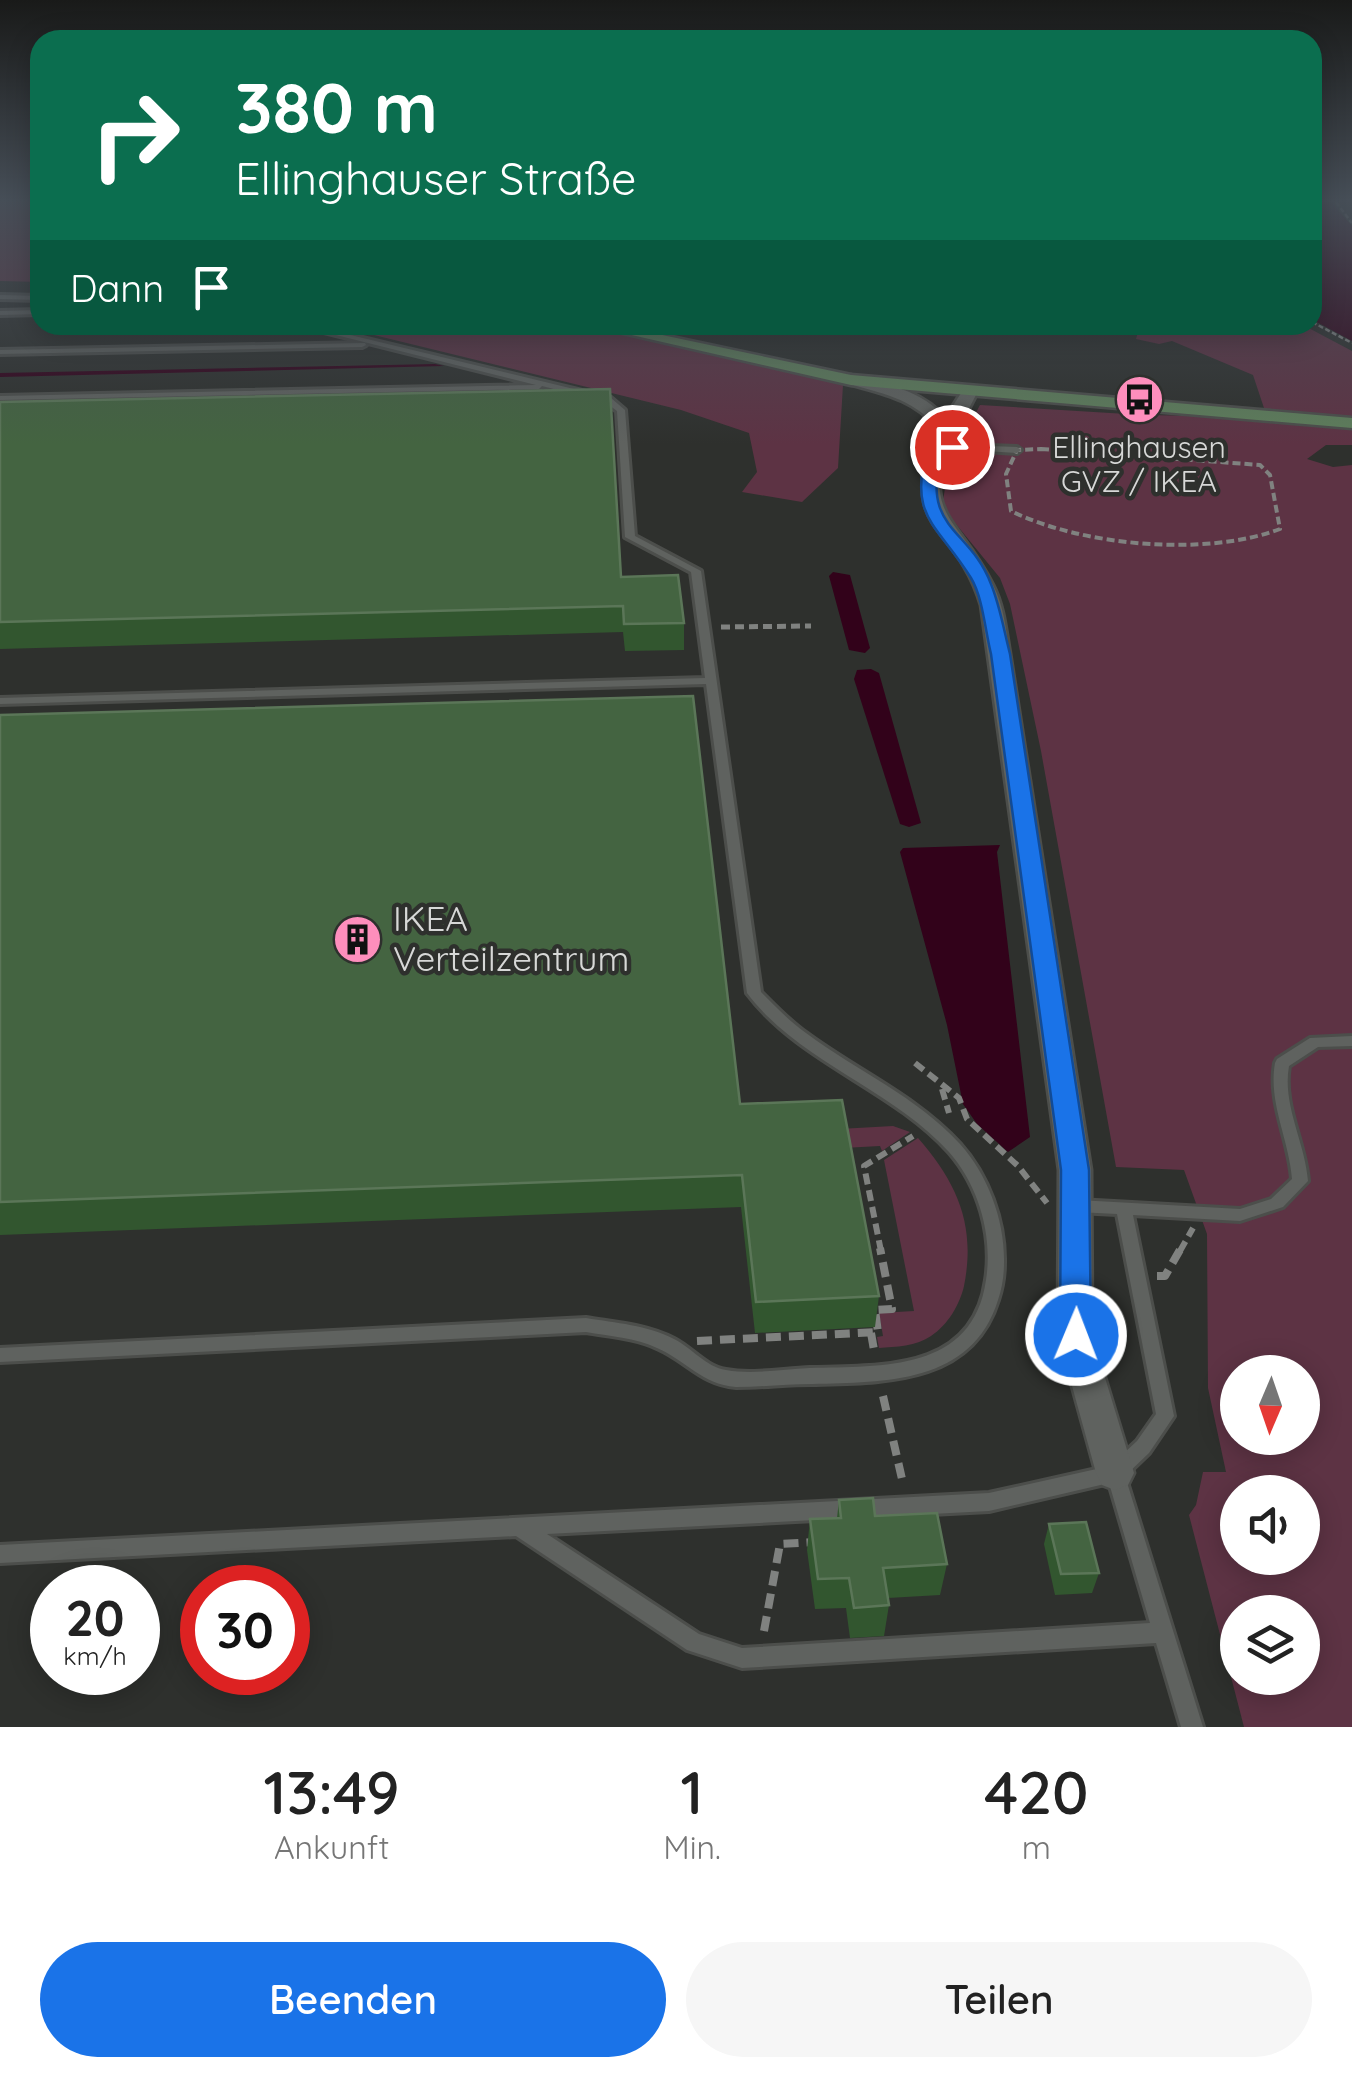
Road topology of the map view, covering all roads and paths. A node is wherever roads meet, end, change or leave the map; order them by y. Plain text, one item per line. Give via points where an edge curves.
1 (0, 297) edge
2 (30, 298) edge
3 (30, 312) edge
4 (0, 313) edge
5 (1322, 327) edge
6 (340, 335) edge
7 (642, 335) edge
8 (1352, 343) edge
9 (381, 345) junction
10 (0, 352) edge
11 (852, 380) junction
12 (556, 387) junction
13 (945, 391) junction
14 (969, 393) junction
15 (0, 398) edge
16 (1352, 424) edge
17 (938, 429) junction
18 (1017, 450) junction
19 (811, 626) dead end
20 (718, 627) dead end
21 (711, 681) junction
22 (0, 701) edge
23 (1352, 1042) edge
24 (915, 1063) dead end
25 (942, 1086) junction
26 (949, 1113) dead end
27 (908, 1139) dead end
28 (1078, 1206) junction
29 (1124, 1211) junction
30 (1195, 1224) dead end
31 (1154, 1276) dead end
32 (870, 1333) junction
33 (664, 1342) junction
34 (874, 1350) dead end
35 (0, 1355) edge
36 (883, 1396) dead end
37 (1115, 1474) junction
38 (898, 1487) dead end
39 (518, 1526) junction
40 (826, 1536) edge
41 (0, 1554) edge
42 (764, 1631) dead end
43 (1164, 1632) junction
44 (1192, 1727) edge

1 - 2 lane
3 - 4 lane
5 - 8 path
6 - 9 lane
7 - 11 main road
9 - 10 lane
9 - 12 lane
11 - 13 main road
11 - 17 street via 928,407
12 - 15 lane
12 - 21 lane via 608,400 621,410 630,537 696,571
13 - 14 main road
13 - 17 street
14 - 16 main road
14 - 17 street via 956,419
17 - 18 lane
17 - 28 street via 926,479 933,514 982,581 1000,654
18 - 18 path via 1008,462 1007,496 1011,511 1026,522 1093,537 1208,542 1280,529 1270,474 1260,465
19 - 20 path
21 - 22 lane
21 - 33 lane via 754,993 775,1019 931,1125 958,1154 994,1228 998,1264 992,1301 970,1339 934,1365 879,1375 722,1378
23 - 29 lane via 1315,1042 1282,1062 1277,1080 1300,1153 1300,1181 1277,1203 1240,1215
24 - 25 path
25 - 26 path
25 - 28 path via 1049,1206
27 - 32 path via 864,1166 892,1309 875,1310 878,1332
28 - 29 lane
28 - 37 street via 1076,1335
29 - 37 lane via 1165,1416
30 - 31 path via 1165,1276
32 - 33 path
32 - 34 path
33 - 35 lane via 586,1325
36 - 38 path via 902,1479
37 - 39 lane via 989,1502
37 - 43 lane
39 - 41 lane
39 - 43 lane via 694,1643 742,1658
40 - 42 path via 780,1544
43 - 44 lane

